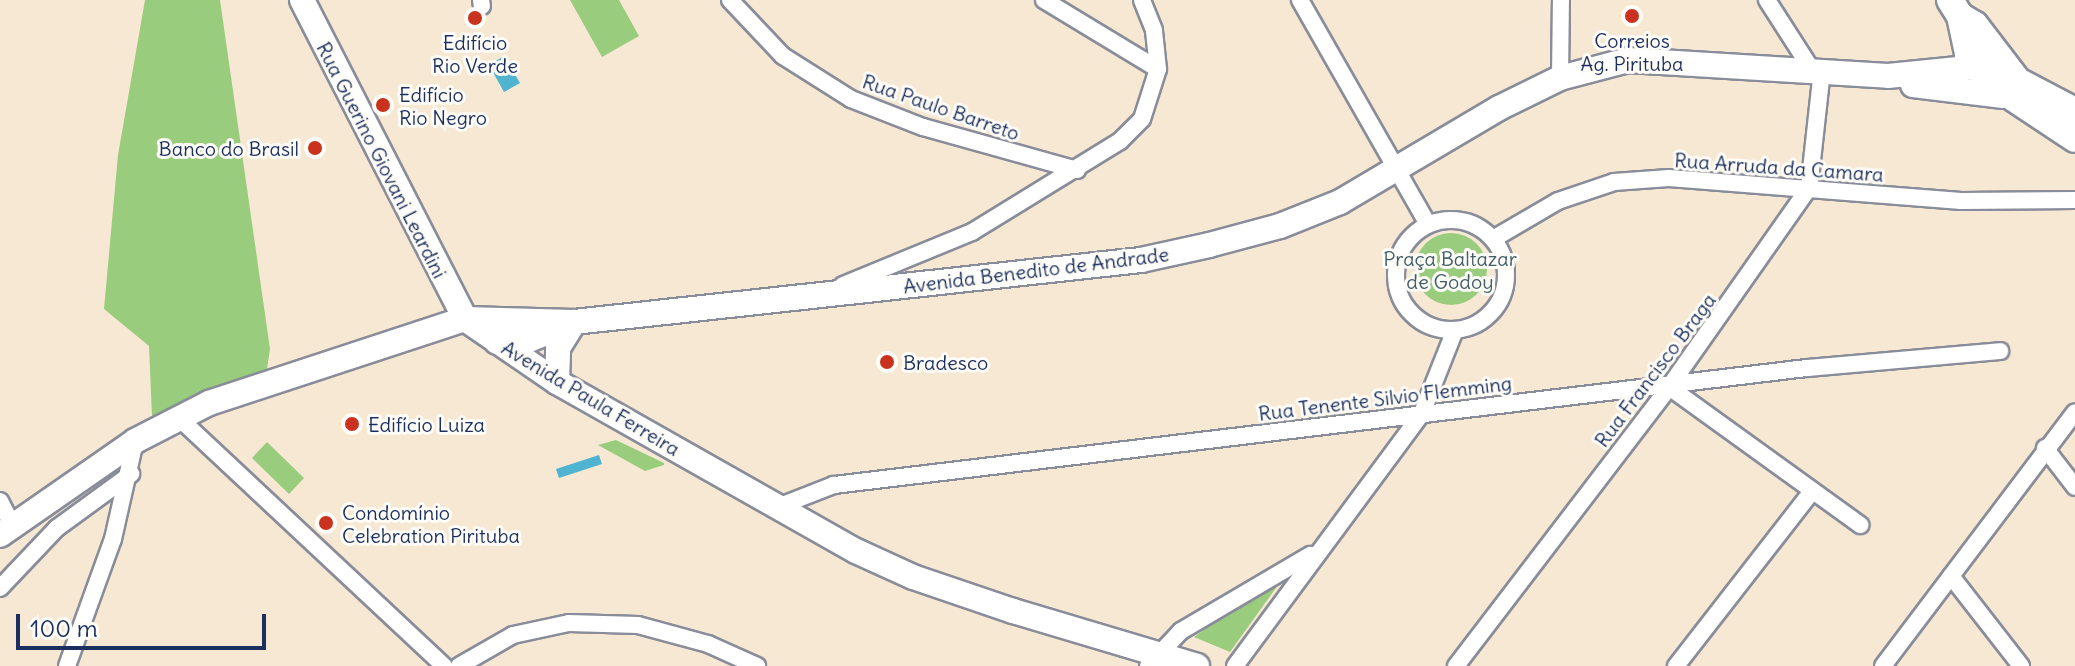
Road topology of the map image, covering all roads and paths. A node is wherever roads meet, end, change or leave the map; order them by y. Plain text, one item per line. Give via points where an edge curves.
1 (302, 0) edge
2 (730, 0) edge
3 (1044, 0) edge
4 (1142, 0) edge
5 (1300, 0) edge
6 (1561, 0) edge
7 (1767, 0) edge
8 (1955, 8) edge
9 (1976, 67) junction
10 (1158, 69) junction
11 (1817, 70) junction
12 (1888, 76) junction
13 (1560, 78) junction
14 (2005, 83) junction
15 (2075, 111) edge
16 (2075, 139) edge
17 (1077, 170) junction
18 (1396, 171) junction
19 (1809, 188) junction
20 (2075, 200) edge
21 (1428, 224) junction
22 (1493, 239) junction
23 (804, 298) junction
24 (465, 319) junction
25 (574, 322) junction
26 (1455, 330) junction
27 (497, 342) junction
28 (2000, 351) dead end
29 (557, 382) junction
30 (1669, 387) junction
31 (2075, 412) edge
32 (1422, 413) junction
33 (179, 418) junction
34 (135, 441) junction
35 (2045, 448) junction
36 (131, 474) junction
37 (2075, 487) edge
38 (1812, 491) junction
39 (0, 501) edge
40 (780, 506) junction
41 (1860, 525) dead end
42 (6, 530) edge
43 (1315, 552) junction
44 (1951, 576) junction
45 (0, 588) edge
46 (1154, 659) edge
47 (67, 666) edge
48 (444, 666) edge
49 (459, 666) edge
50 (757, 666) edge
51 (1197, 666) edge
52 (1235, 666) edge
53 (1456, 666) edge
54 (1676, 666) edge
55 (1883, 666) edge
56 (2021, 666) edge

1 - 24 main road, Rua Guerino Giovani Leardini
2 - 17 street, Rua Paulo Barreto via 783,56 851,99 923,127
3 - 10 street
4 - 10 street via 1154,30
5 - 18 street
6 - 13 street
7 - 11 street
8 - 9 main road via 1962,41
8 - 14 main road via 1975,25
9 - 12 main road, Avenida Benedito de Andrade
9 - 14 main road
10 - 17 street via 1142,119
11 - 12 main road, Avenida Benedito de Andrade
11 - 13 main road, Avenida Benedito de Andrade via 1628,60
11 - 19 street, Rua Francisco Braga
12 - 14 main road, Avenida Benedito de Andrade via 1916,86
13 - 18 main road, Avenida Benedito de Andrade
14 - 15 main road
14 - 16 main road
17 - 23 street via 972,232
18 - 21 street
18 - 23 main road, Avenida Benedito de Andrade via 1340,202 1280,226 1141,260
19 - 20 street, Rua Arruda da Camara via 1961,201
19 - 22 street, Rua Arruda da Camara via 1669,178 1614,182 1558,201
19 - 30 street, Rua Francisco Braga
21 - 22 street via 1463,221
21 - 26 street via 1401,250 1396,288 1418,320
22 - 26 street via 1506,268 1502,297 1483,320
23 - 25 main road, Avenida Benedito de Andrade
24 - 25 main road, Avenida Benedito de Andrade
24 - 27 main road, Avenida Paula Ferreira
24 - 33 main road via 209,403
25 - 27 main road, Avenida Benedito de Andrade via 531,339
25 - 29 main road via 558,348
26 - 32 street
27 - 29 main road, Avenida Paula Ferreira
28 - 30 street, Rua Tenente Silvio Flemming
29 - 40 main road, Avenida Paula Ferreira
30 - 32 street, Rua Tenente Silvio Flemming
30 - 38 street
30 - 53 street, Rua Francisco Braga
31 - 35 street
32 - 40 street, Rua Tenente Silvio Flemming via 834,485
32 - 43 street
33 - 34 main road
33 - 48 street
34 - 36 street
34 - 42 main road
35 - 37 street
35 - 44 street
36 - 45 street via 57,528
36 - 47 street
38 - 41 street
38 - 54 street
39 - 42 street
40 - 46 main road, Avenida Paula Ferreira via 913,577
43 - 46 street via 1181,631
43 - 52 street
44 - 55 street
44 - 56 street
46 - 51 main road, Avenida Paula Ferreira
49 - 50 street via 513,635 569,623 638,625 708,644

